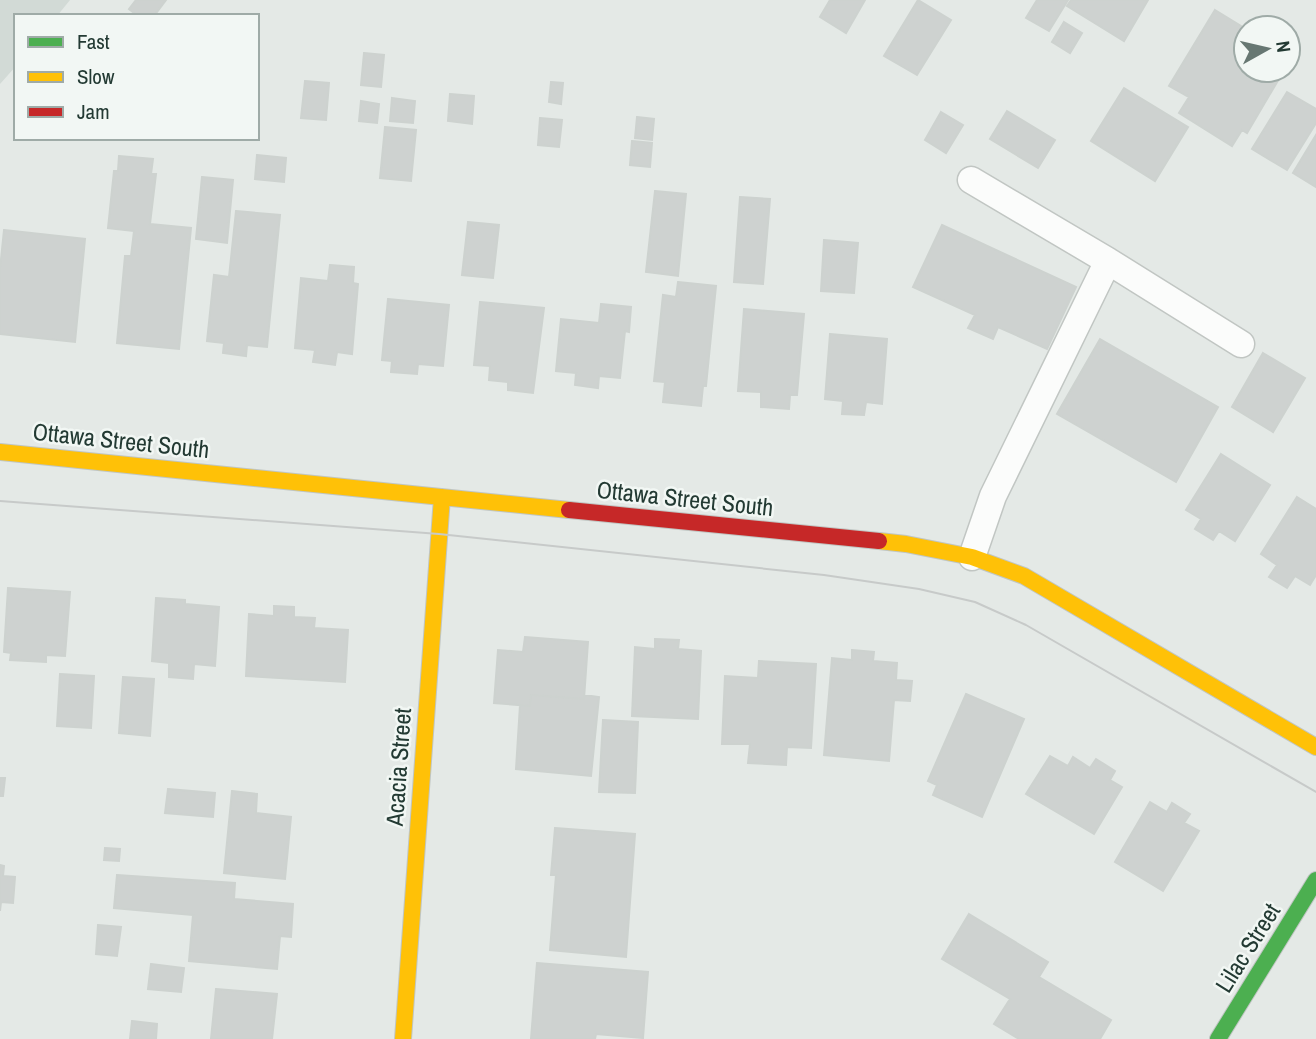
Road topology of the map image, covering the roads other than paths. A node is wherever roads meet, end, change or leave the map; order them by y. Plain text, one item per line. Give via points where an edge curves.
1 (971, 180) dead end
2 (1108, 261) junction
3 (1241, 344) dead end
4 (0, 452) edge
5 (442, 497) junction
6 (972, 557) junction
7 (1316, 747) edge
8 (1316, 880) edge
9 (403, 1039) edge
10 (1218, 1039) edge

1 - 2 lane
2 - 3 lane
2 - 6 lane via 993,496
4 - 5 main road, Ottawa Street South
5 - 6 main road, Ottawa Street South via 905,544
5 - 9 main road, Acacia Street
6 - 7 main road, Ottawa Street South via 1024,576
8 - 10 main road, Lilac Street

